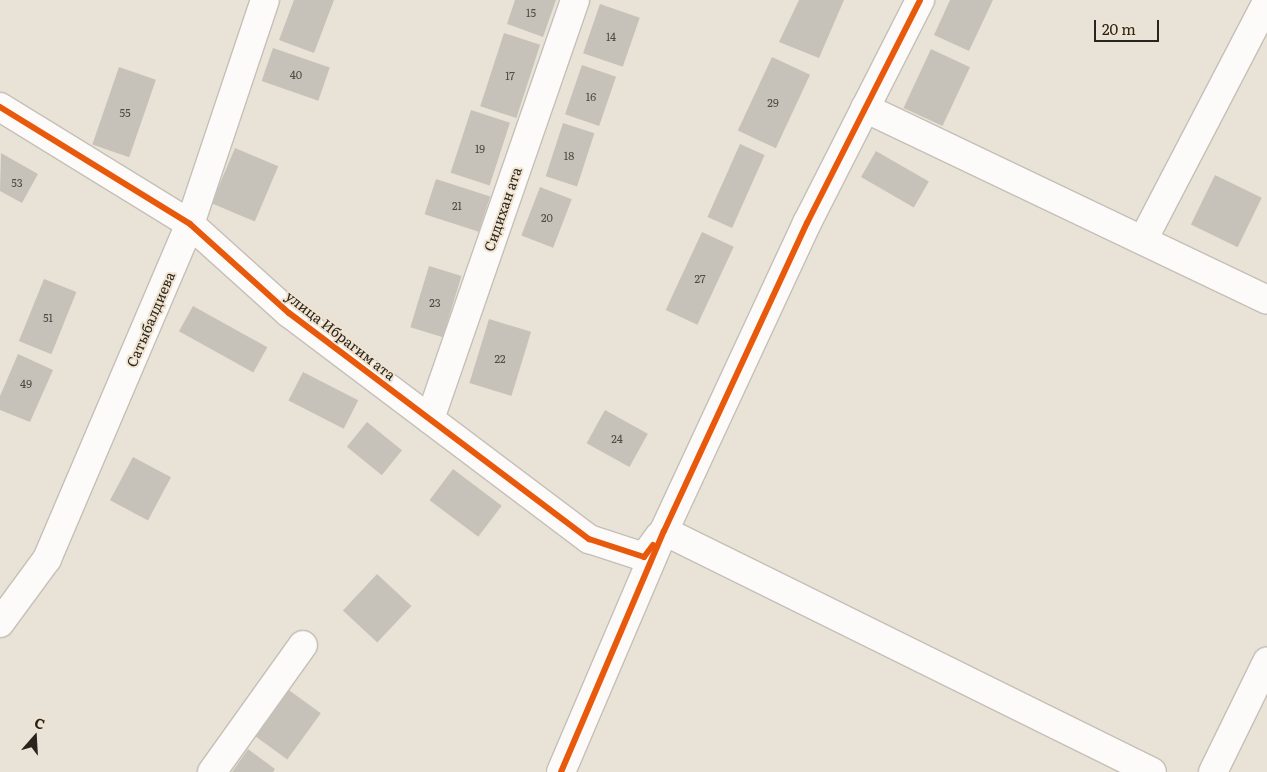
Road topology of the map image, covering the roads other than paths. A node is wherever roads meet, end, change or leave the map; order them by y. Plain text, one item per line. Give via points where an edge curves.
1 (265, 0) edge
2 (575, 0) edge
3 (920, 0) edge
4 (1267, 2) edge
5 (0, 106) edge
6 (865, 108) junction
7 (190, 224) junction
8 (1143, 240) junction
9 (1267, 300) edge
10 (430, 419) junction
11 (664, 531) junction
12 (0, 623) edge
13 (303, 645) dead end
14 (1267, 662) edge
15 (212, 772) edge
16 (561, 772) edge
17 (1152, 772) edge
18 (1213, 772) edge

1 - 7 street, Сатыбалдиева
2 - 10 street, Сидихан ата
3 - 6 street
4 - 8 street
5 - 7 street, улица Ибрагим ата
6 - 8 street
6 - 11 street via 807,223
7 - 10 street, улица Ибрагим ата via 290,313
7 - 12 street, Сатыбалдиева via 47,559
8 - 9 street
10 - 11 street, улица Ибрагим ата via 589,539 644,557
11 - 16 street
11 - 17 street
13 - 15 street
14 - 18 street

